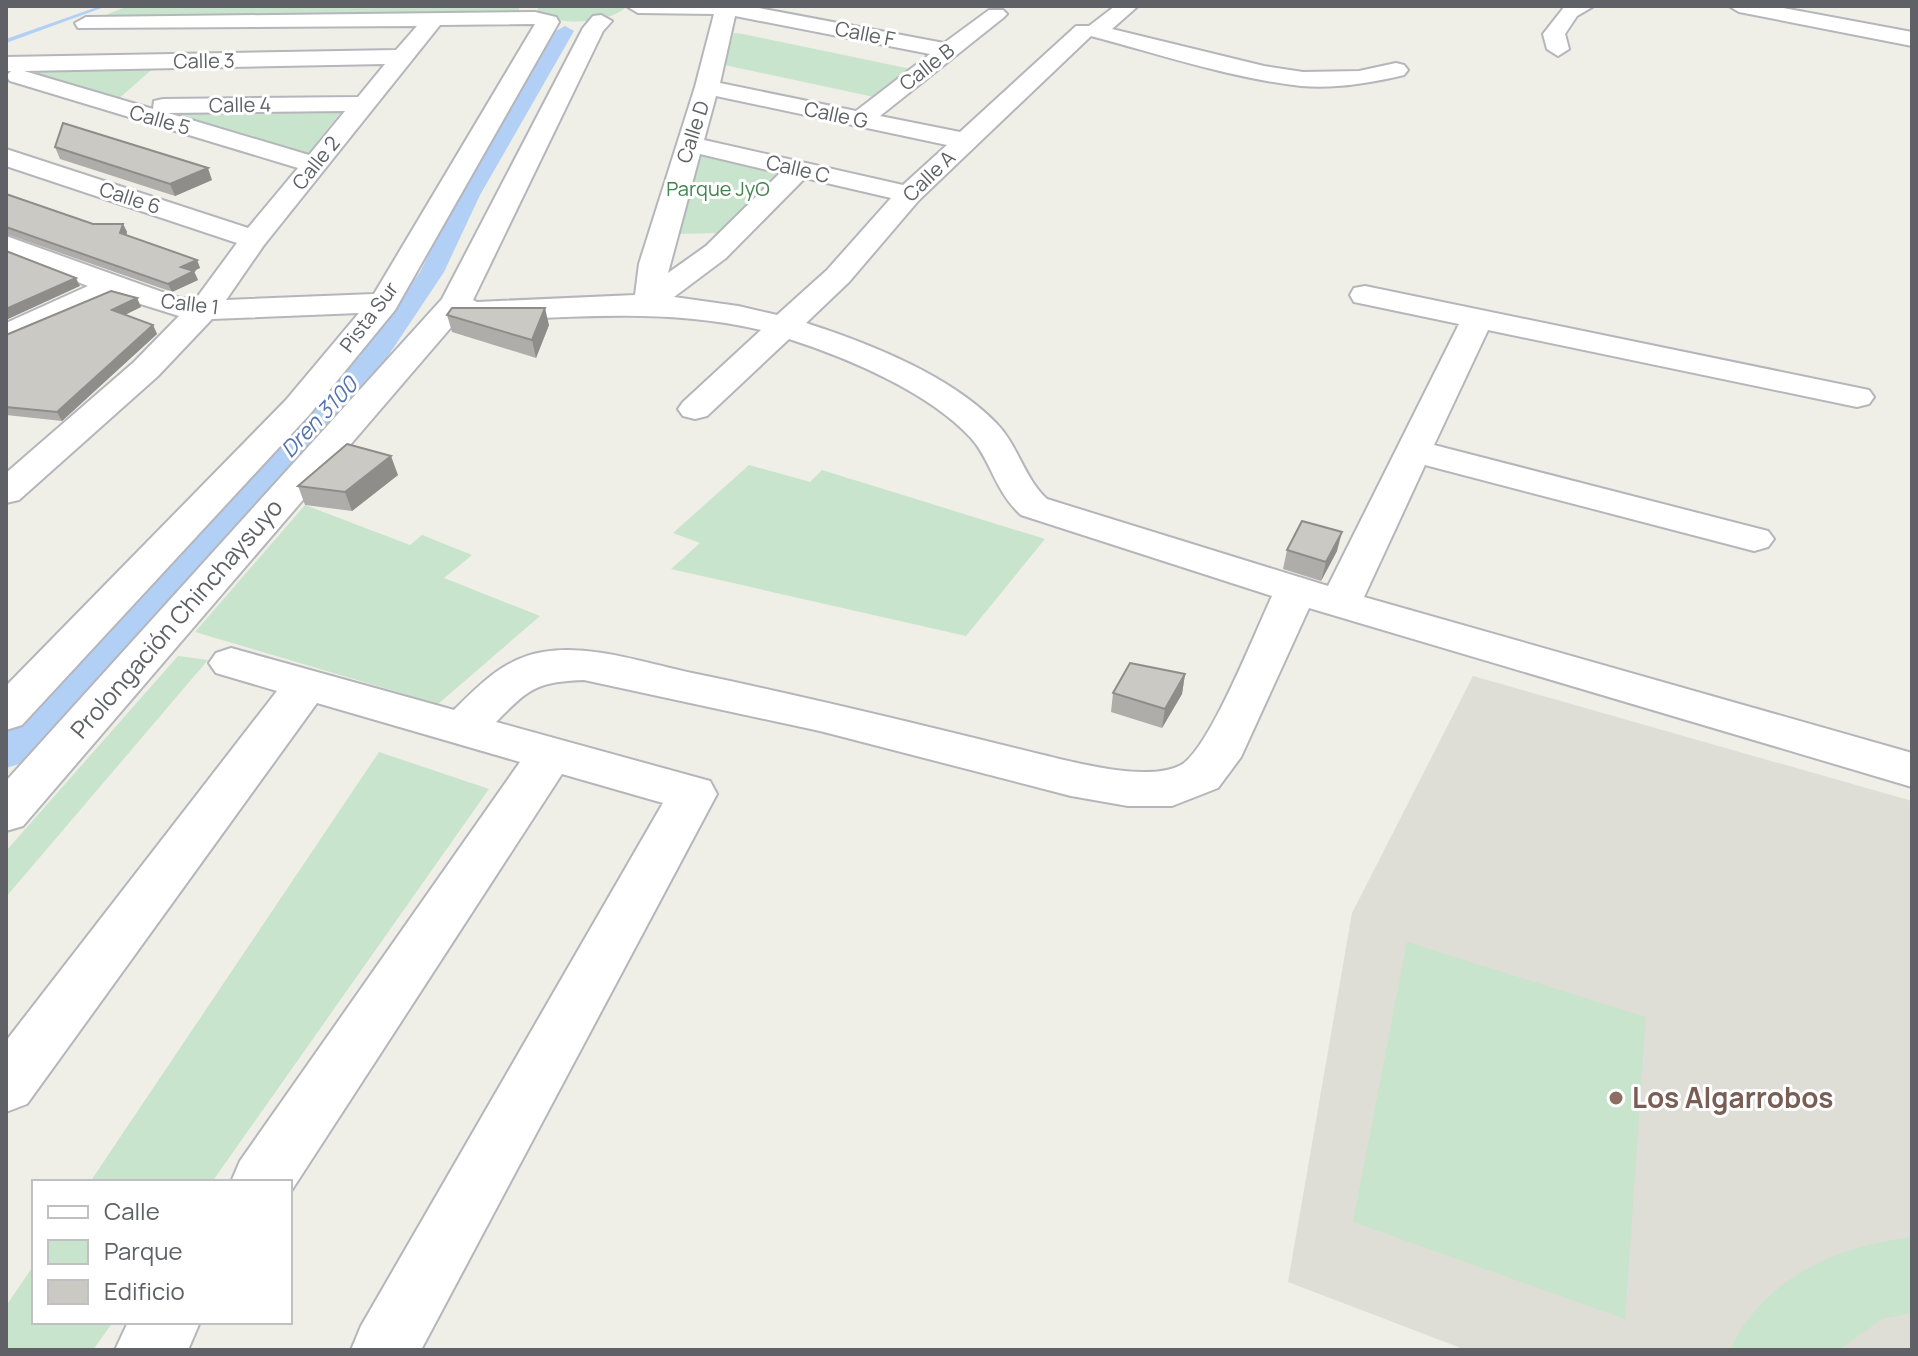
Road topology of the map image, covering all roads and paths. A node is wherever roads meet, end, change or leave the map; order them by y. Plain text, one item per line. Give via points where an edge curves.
1 (638, 6) edge
2 (1128, 6) edge
3 (1584, 6) edge
4 (1739, 6) edge
5 (727, 7) edge
6 (971, 9) dead end
7 (537, 15) edge
8 (433, 20) junction
9 (601, 21) junction
10 (86, 23) dead end
11 (1084, 31) dead end
12 (1912, 39) edge
13 (1558, 49) dead end
14 (949, 51) junction
15 (402, 57) junction
16 (6, 64) edge
17 (1396, 70) dead end
18 (6, 73) edge
19 (707, 87) junction
20 (364, 104) junction
21 (116, 107) junction
22 (859, 120) junction
23 (965, 141) junction
24 (688, 144) junction
25 (529, 145) junction
26 (480, 146) junction
27 (6, 157) edge
28 (314, 165) junction
29 (798, 170) junction
30 (909, 194) junction
31 (254, 239) junction
32 (14, 254) edge
33 (654, 264) junction
34 (696, 269) junction
35 (112, 286) junction
36 (1365, 295) dead end
37 (650, 302) junction
38 (384, 303) junction
39 (456, 303) junction
40 (203, 310) junction
41 (1477, 319) junction
42 (780, 327) junction
43 (6, 335) edge
44 (1857, 397) dead end
45 (695, 409) dead end
46 (1414, 451) junction
47 (6, 492) edge
48 (1754, 539) dead end
49 (1296, 590) junction
50 (1340, 604) junction
51 (231, 663) dead end
52 (306, 685) junction
53 (6, 714) edge
54 (463, 728) junction
55 (550, 755) junction
56 (1912, 770) edge
57 (6, 813) edge
58 (6, 1086) edge
59 (263, 1180) edge
60 (166, 1324) edge
61 (149, 1350) edge
62 (385, 1350) edge

1 - 5 street, Calle F
1 - 9 street
2 - 17 street via 1096,31 1303,79 1359,78
3 - 13 street via 1569,12 1554,34
4 - 12 street
5 - 14 street, Calle F
5 - 19 street, Calle D
6 - 14 street, Calle B via 996,14
7 - 8 street
7 - 9 street
7 - 26 street, Pista Sur
8 - 10 street
8 - 15 street, Calle 2
9 - 25 street, Prolongación Chinchaysuyo
11 - 23 street, Calle A
14 - 22 street, Calle B
15 - 16 street, Calle 3
15 - 20 street, Calle 2
18 - 21 street, Calle 5
19 - 22 street, Calle G
19 - 24 street, Calle D
20 - 21 street, Calle 4
20 - 28 street, Calle 2
21 - 28 street, Calle 5
22 - 23 street, Calle G
23 - 30 street, Calle A
24 - 29 street, Calle C
24 - 33 street, Calle D
25 - 26 street
25 - 39 street, Prolongación Chinchaysuyo
26 - 38 street, Pista Sur
27 - 31 street, Calle 6
28 - 31 street, Calle 2
29 - 30 street, Calle C
29 - 34 street
30 - 42 street, Calle A via 838,276
31 - 40 street, Calle 2
32 - 35 street, Calle 1
33 - 34 street
33 - 37 street, Calle D
34 - 37 street
35 - 40 street, Calle 1 via 171,306
35 - 43 street
36 - 41 street
37 - 39 street via 471,312
37 - 42 street
38 - 40 street, Calle 1
38 - 53 street, Pista Sur via 298,407
39 - 57 street, Prolongación Chinchaysuyo
40 - 47 street, Calle 2 via 146,369
41 - 44 street
41 - 46 street
42 - 45 street, Calle A
42 - 49 street via 860,351 955,406 996,446 1017,494 1034,507
46 - 48 street
46 - 50 street
49 - 50 street
49 - 54 street via 1225,745 1201,776 1172,788 1071,779 820,715 584,665 543,667 508,683
50 - 56 street
51 - 52 street
52 - 54 street
52 - 58 street
54 - 55 street
55 - 59 street
55 - 62 street via 693,794
60 - 61 street

